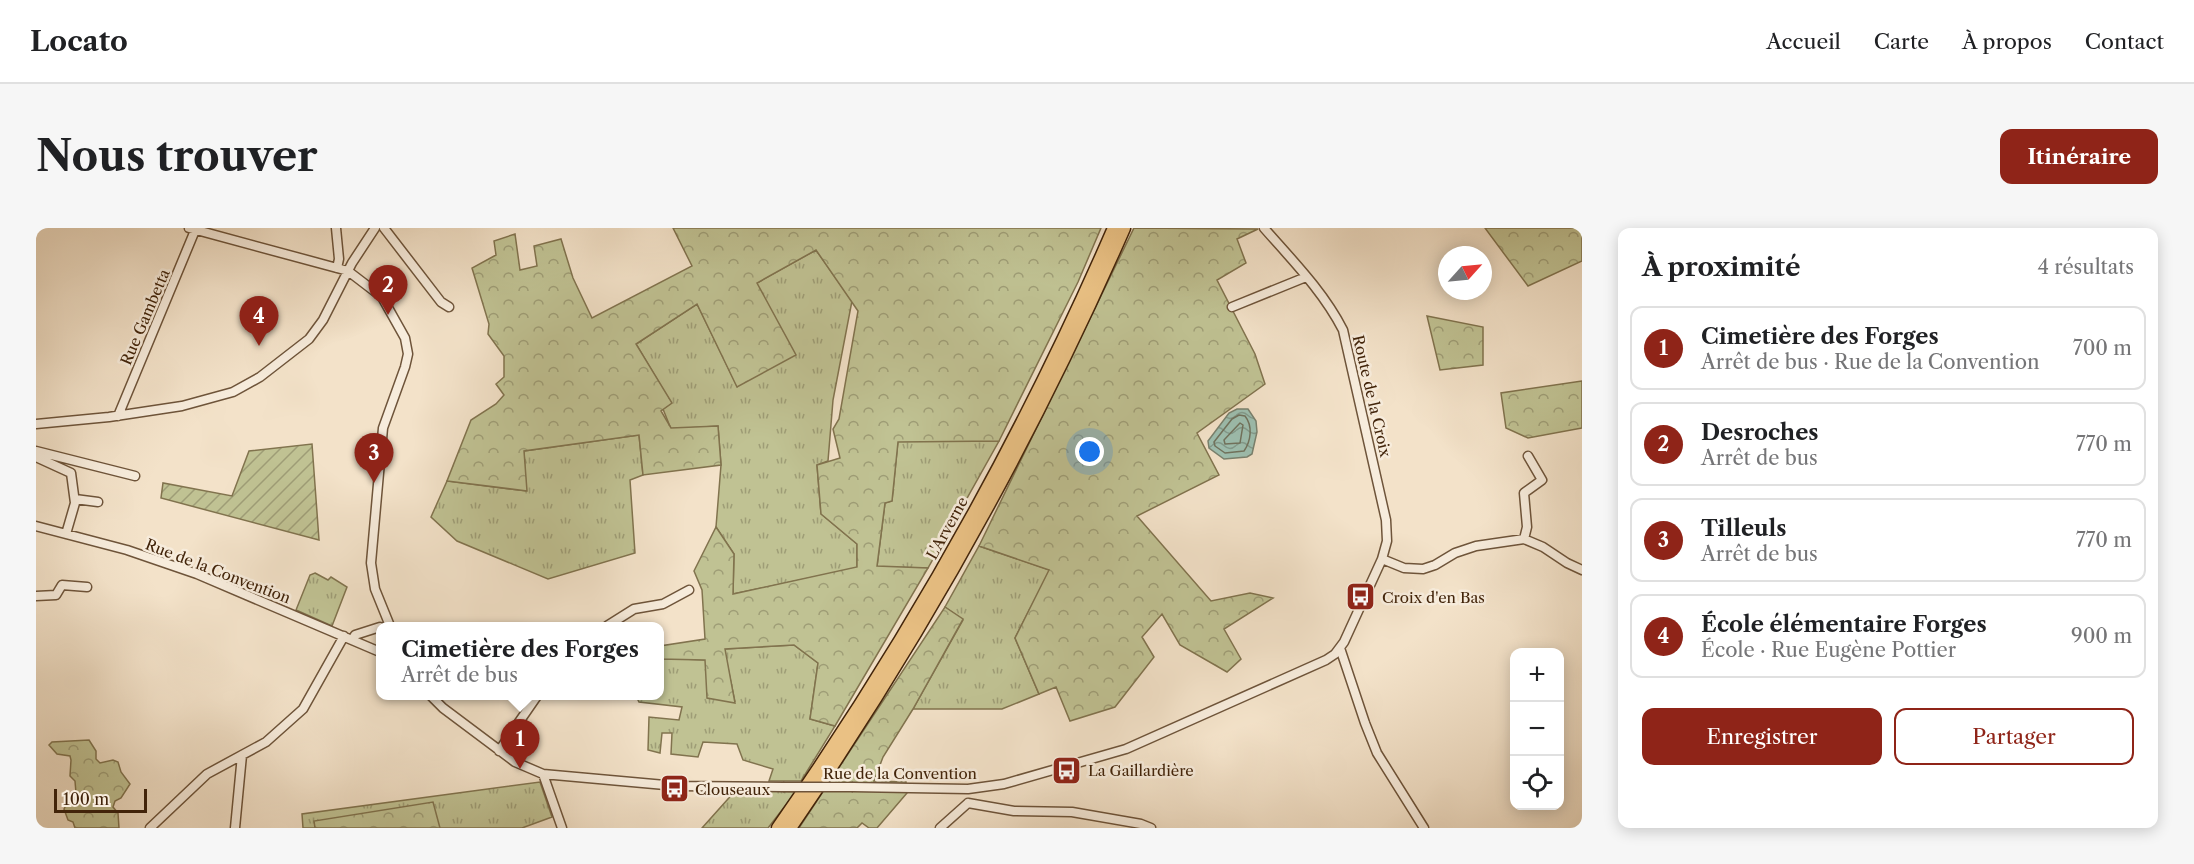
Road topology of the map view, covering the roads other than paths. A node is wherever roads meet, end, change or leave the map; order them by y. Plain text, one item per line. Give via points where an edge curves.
1 (336, 228) edge
2 (375, 228) edge
3 (384, 228) edge
4 (1114, 228) edge
5 (1124, 228) edge
6 (1264, 228) edge
7 (194, 229) edge
8 (337, 268) junction
9 (348, 271) junction
10 (1306, 277) junction
11 (449, 307) dead end
12 (1232, 307) dead end
13 (118, 416) junction
14 (36, 424) edge
15 (36, 451) edge
16 (1528, 456) dead end
17 (36, 457) edge
18 (135, 476) dead end
19 (75, 499) junction
20 (98, 502) dead end
21 (36, 526) edge
22 (66, 534) junction
23 (1524, 539) junction
24 (1382, 559) junction
25 (1582, 570) edge
26 (87, 587) dead end
27 (689, 590) dead end
28 (36, 596) edge
29 (384, 622) edge
30 (614, 622) edge
31 (376, 629) edge
32 (348, 638) junction
33 (1340, 648) junction
34 (376, 650) edge
35 (435, 700) edge
36 (534, 700) edge
37 (499, 751) junction
38 (242, 755) junction
39 (543, 774) junction
40 (968, 789) junction
41 (968, 803) junction
42 (150, 828) edge
43 (236, 828) edge
44 (562, 828) edge
45 (778, 828) edge
46 (790, 828) edge
47 (940, 828) edge
48 (1151, 828) edge
49 (1424, 828) edge

1 - 8 street
2 - 9 street
3 - 11 street via 441,302
4 - 45 highway, L'Arverne via 1053,358 953,549 876,679
5 - 46 highway, L'Arverne via 1058,371 960,555 883,685
6 - 10 street, Route de la Croix
7 - 8 street
7 - 13 street, Rue Gambetta
8 - 9 street
9 - 13 street via 309,339 260,377 208,400
9 - 29 street via 382,297 405,338 408,354 383,428 371,563
10 - 12 street
10 - 24 street, Route de la Croix via 1343,330 1386,520 1387,541
13 - 14 street
15 - 18 street
16 - 23 street via 1542,480 1524,493
17 - 19 street via 71,473
19 - 20 street
19 - 22 street
21 - 22 street, Rue de la Convention
22 - 32 street, Rue de la Convention via 197,574
23 - 24 street via 1476,546 1424,569 1404,568
23 - 25 street
24 - 33 street
26 - 28 street via 62,585 56,595
27 - 30 street via 663,604 634,609
31 - 32 street
32 - 34 street, Rue de la Convention
32 - 38 street via 303,709 266,742
33 - 40 street, Rue de la Convention via 1326,660 1126,749 1004,784
33 - 49 street via 1377,753
35 - 37 street, Rue de la Convention
36 - 37 street
37 - 39 street, Rue de la Convention via 524,768
38 - 42 street via 207,774
38 - 43 street
39 - 40 street, Rue de la Convention, bridge via 676,786
39 - 44 street
40 - 41 street
41 - 47 street
41 - 48 street via 1014,812 1072,812

